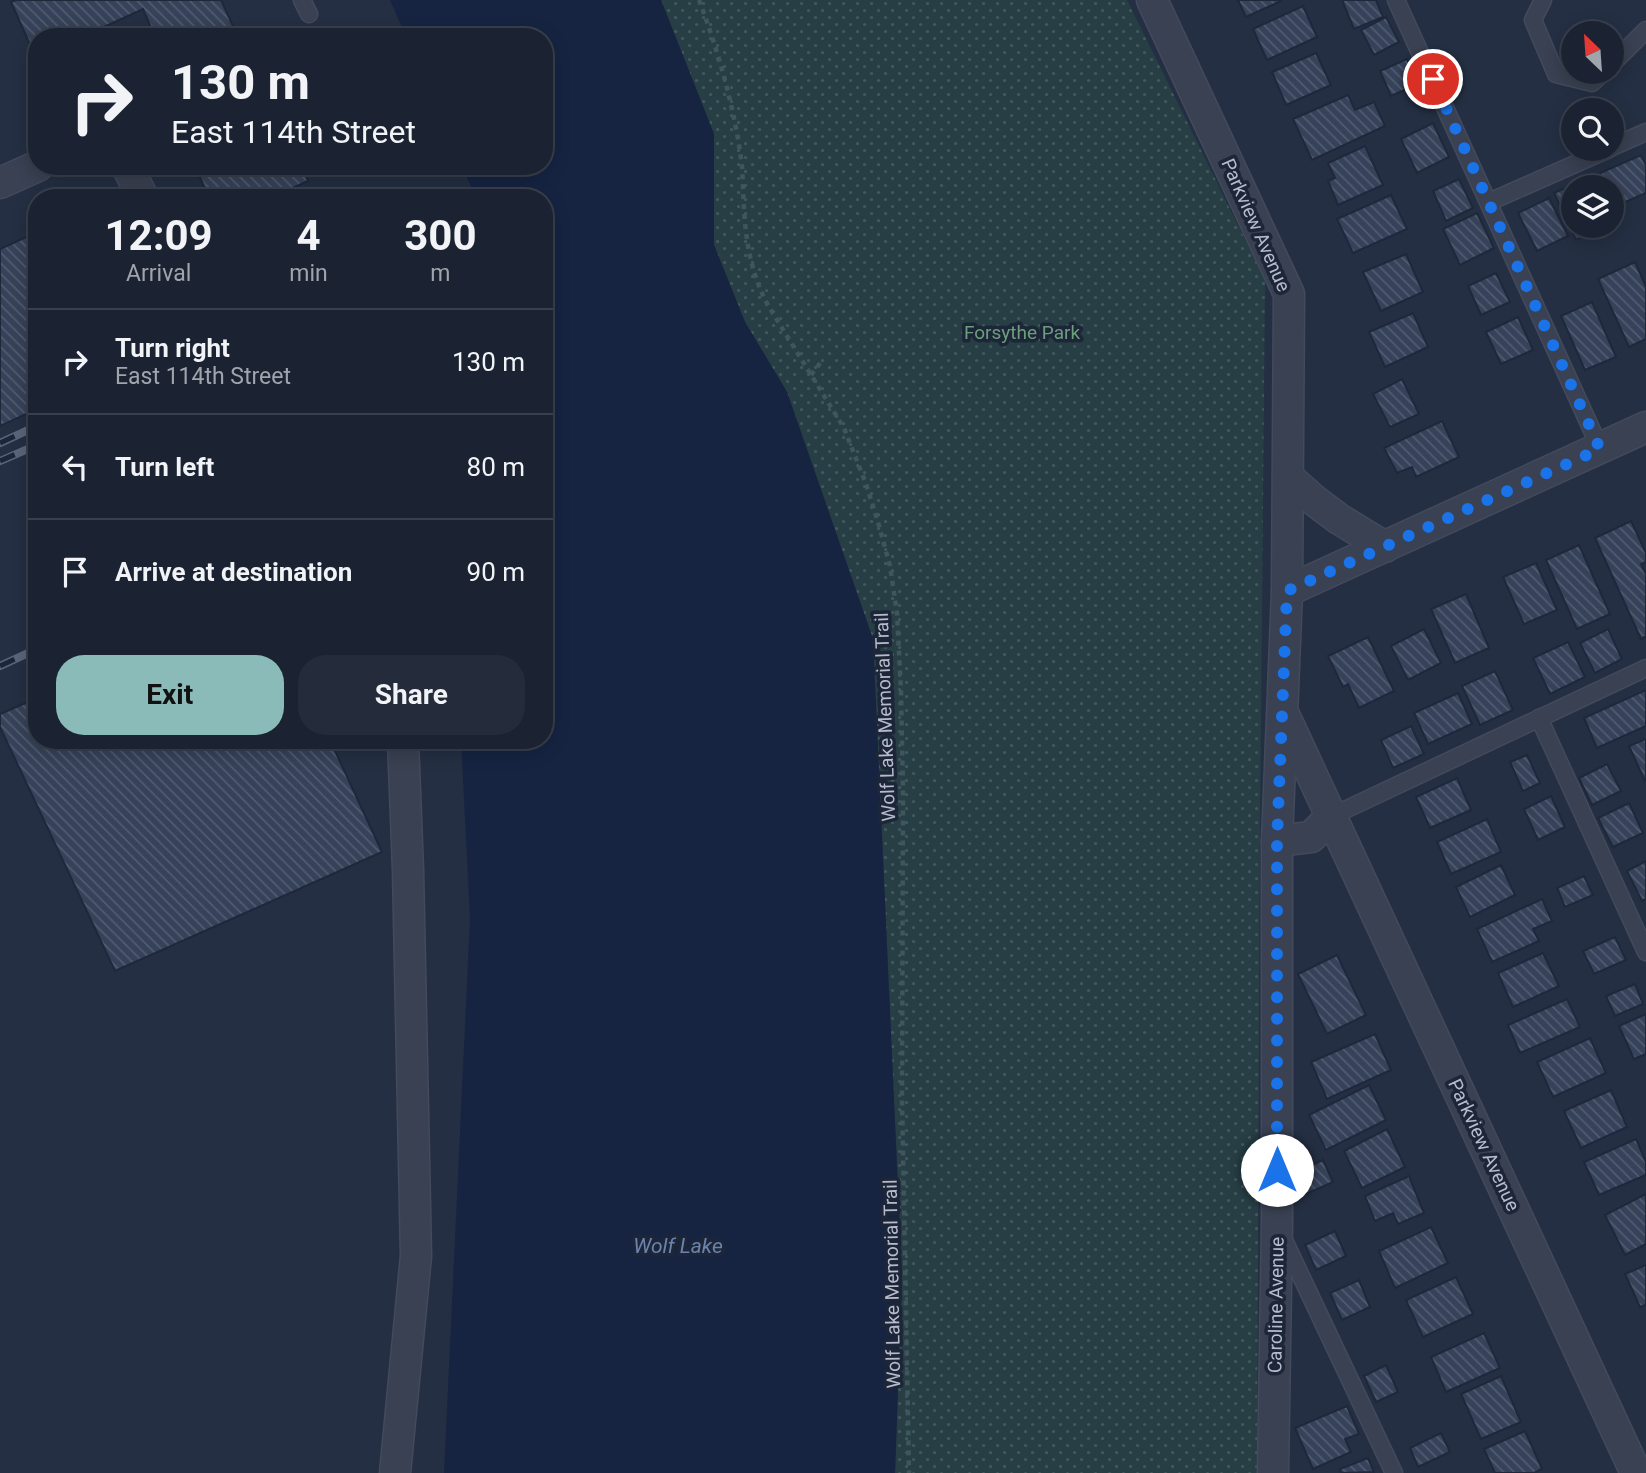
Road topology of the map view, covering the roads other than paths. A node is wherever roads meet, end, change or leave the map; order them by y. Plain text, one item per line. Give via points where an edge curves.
1 (1152, 0) edge
2 (1396, 0) edge
3 (1543, 0) edge
4 (1646, 30) edge
5 (1624, 52) edge
6 (1561, 75) edge
7 (1646, 132) edge
8 (1624, 142) edge
9 (1581, 161) edge
10 (28, 170) edge
11 (0, 183) edge
12 (1489, 202) junction
13 (1646, 428) edge
14 (1600, 449) junction
15 (1288, 477) junction
16 (1385, 547) junction
17 (1287, 591) junction
18 (1646, 668) edge
19 (1282, 710) junction
20 (1539, 718) junction
21 (403, 749) edge
22 (1332, 816) junction
23 (1277, 841) junction
24 (1646, 952) edge
25 (1277, 1224) junction
26 (395, 1473) edge
27 (1273, 1473) edge
28 (1394, 1473) edge
29 (1636, 1473) edge

1 - 15 street, Parkview Avenue via 1289,295
2 - 12 lane
3 - 6 lane via 1534,20 1556,74
4 - 5 lane
7 - 8 lane
9 - 12 lane
10 - 11 street
12 - 14 lane
13 - 14 street
14 - 16 street
15 - 16 street via 1323,507
15 - 17 street, Parkview Avenue
16 - 17 street
17 - 19 street, Caroline Avenue
18 - 20 lane
19 - 22 street, Parkview Avenue
19 - 23 street, Caroline Avenue
20 - 22 lane
20 - 24 lane
21 - 26 street via 416,1256
22 - 23 street via 1311,837
22 - 29 street, Parkview Avenue
23 - 25 street, Caroline Avenue
25 - 27 street, Caroline Avenue
25 - 28 lane

